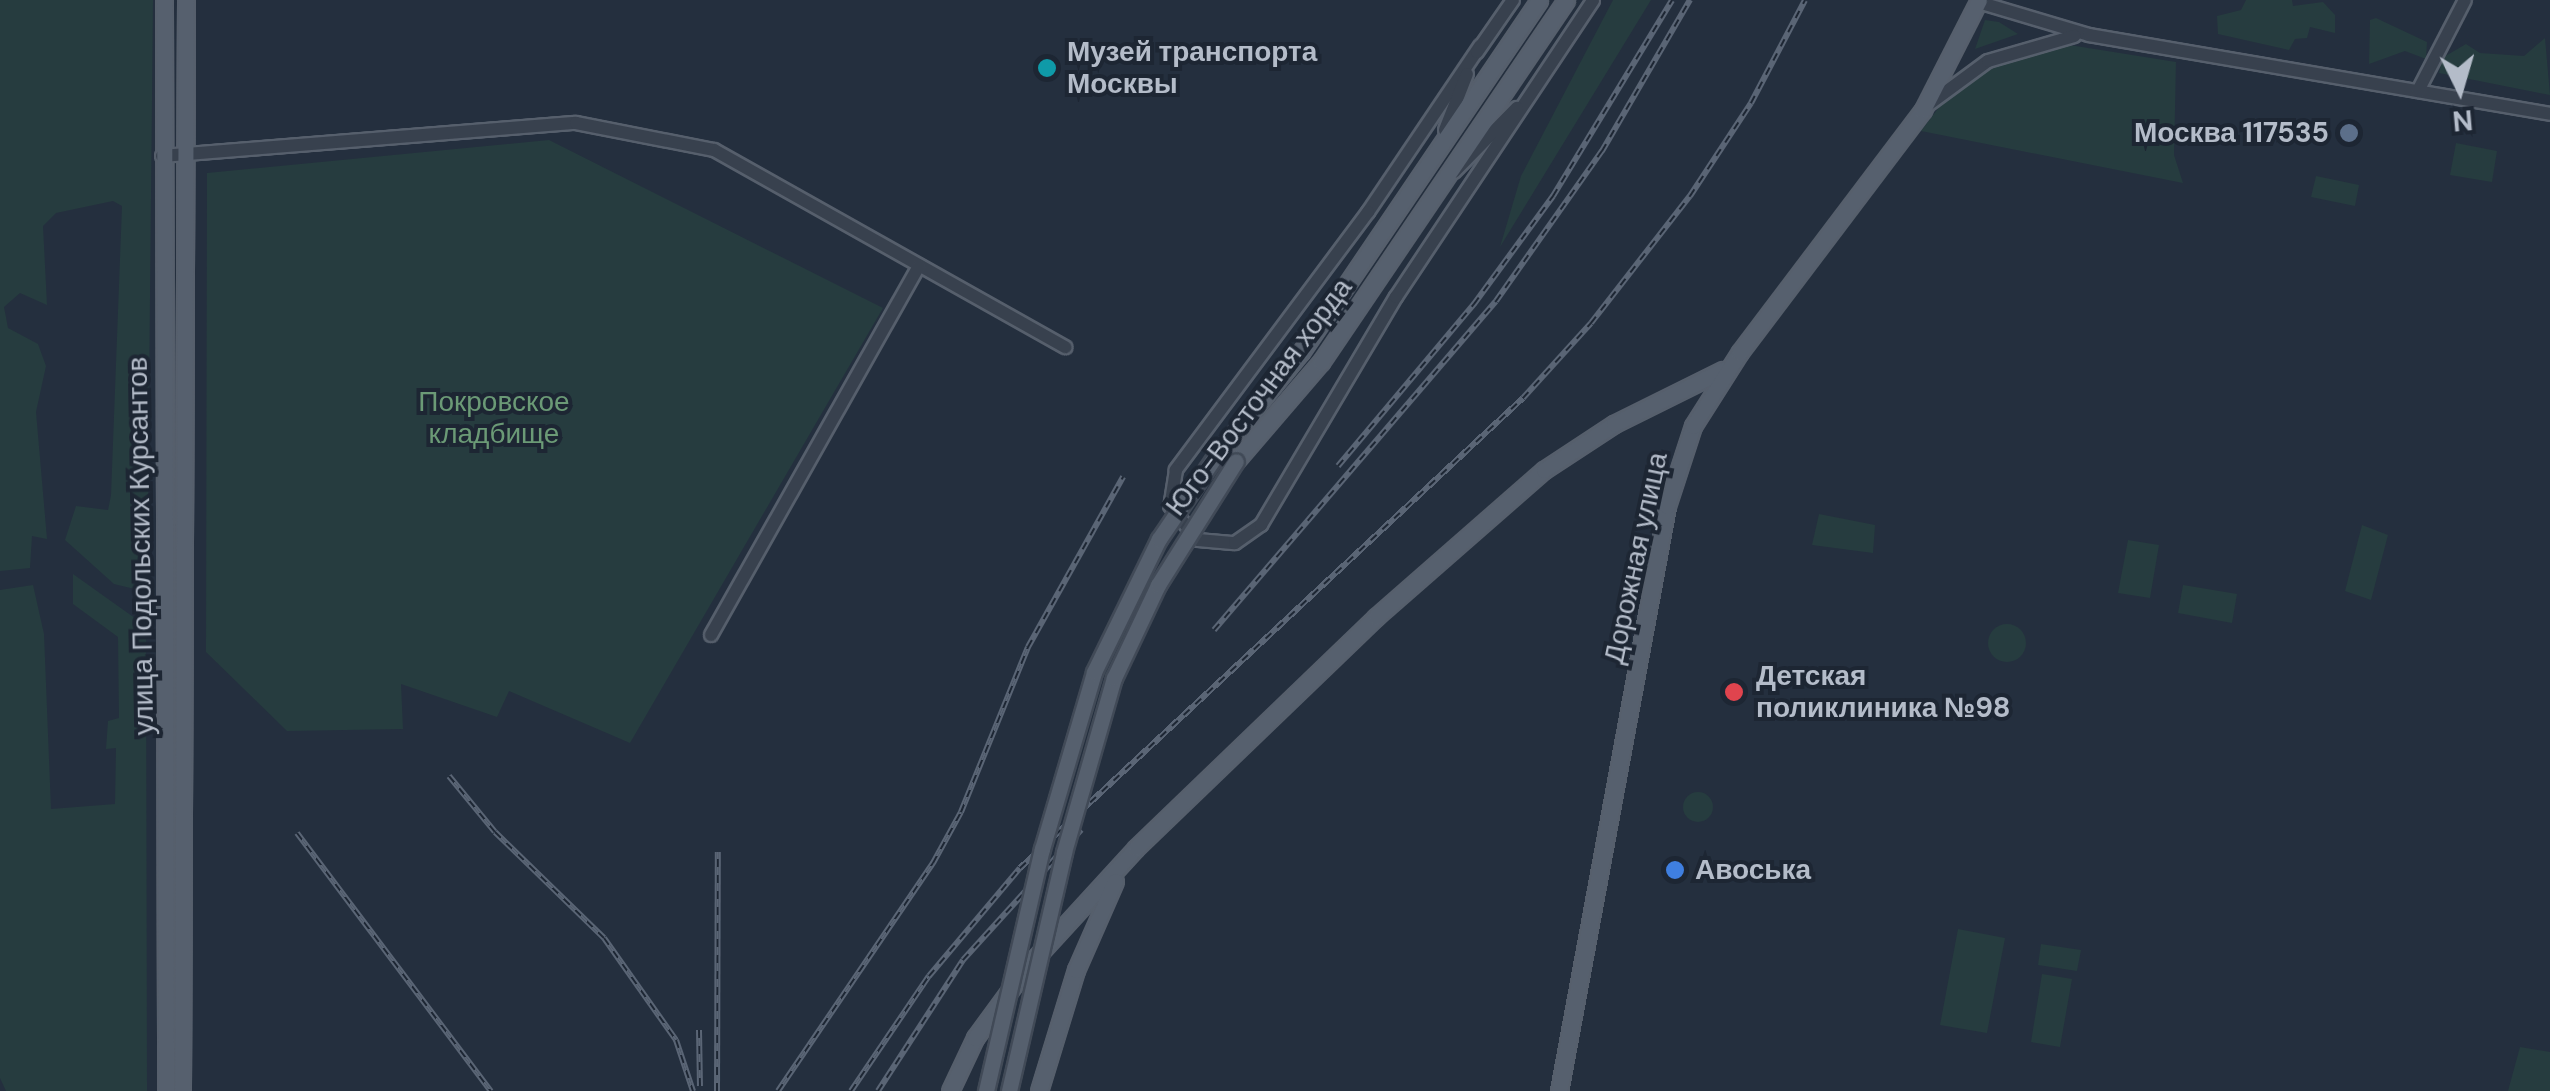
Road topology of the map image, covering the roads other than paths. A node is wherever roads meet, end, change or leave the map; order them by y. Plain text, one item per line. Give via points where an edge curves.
1 (164, 0) edge
2 (186, 0) edge
3 (1512, 0) edge
4 (1540, 0) edge
5 (1566, 0) edge
6 (1593, 0) edge
7 (2465, 0) edge
8 (1979, 1) edge
9 (2090, 35) junction
10 (1480, 46) junction
11 (1536, 90) junction
12 (2418, 91) junction
13 (1923, 110) junction
14 (2550, 114) edge
15 (186, 154) junction
16 (162, 156) junction
17 (1424, 168) junction
18 (1445, 180) junction
19 (919, 266) junction
20 (1065, 348) dead end
21 (1733, 362) junction
22 (1711, 392) junction
23 (1677, 394) junction
24 (1699, 413) junction
25 (711, 634) dead end
26 (1136, 848) junction
27 (952, 1085) edge
28 (166, 1091) edge
29 (182, 1091) edge
30 (986, 1091) edge
31 (1009, 1091) edge
32 (1039, 1091) edge
33 (1560, 1091) edge

1 - 16 main road, улица Подольских Курсантов
2 - 15 main road, улица Подольских Курсантов
3 - 10 street
4 - 17 main road, Юго-Восточная хорда
5 - 18 main road, Юго-Восточная хорда
6 - 11 street
7 - 12 street
8 - 9 street
8 - 13 main road, Дорожная улица
9 - 12 street
9 - 13 street via 2032,43 1988,60
10 - 11 street via 1368,212 1176,470 1170,506 1198,540 1228,544 1261,525 1396,297
10 - 17 street
11 - 18 street
12 - 14 street
13 - 21 main road, Дорожная улица
15 - 16 street
15 - 19 street via 576,123 714,150
15 - 29 main road, улица Подольских Курсантов
16 - 28 main road, улица Подольских Курсантов
17 - 30 main road, Юго-Восточная хорда, bridge via 1301,352 1216,455 1158,540 1094,672 1042,849
18 - 31 main road, Юго-Восточная хорда, bridge via 1321,362 1236,462 1158,584 1114,678 1064,852
19 - 20 street
19 - 25 street
21 - 22 main road, Дорожная улица
21 - 23 main road
22 - 23 main road
22 - 24 main road, Дорожная улица
23 - 24 main road via 1697,402
23 - 26 main road via 1592,436 1478,523
24 - 33 main road, Дорожная улица via 1666,506
26 - 27 main road via 1028,967 975,1038
26 - 32 main road via 1091,931

